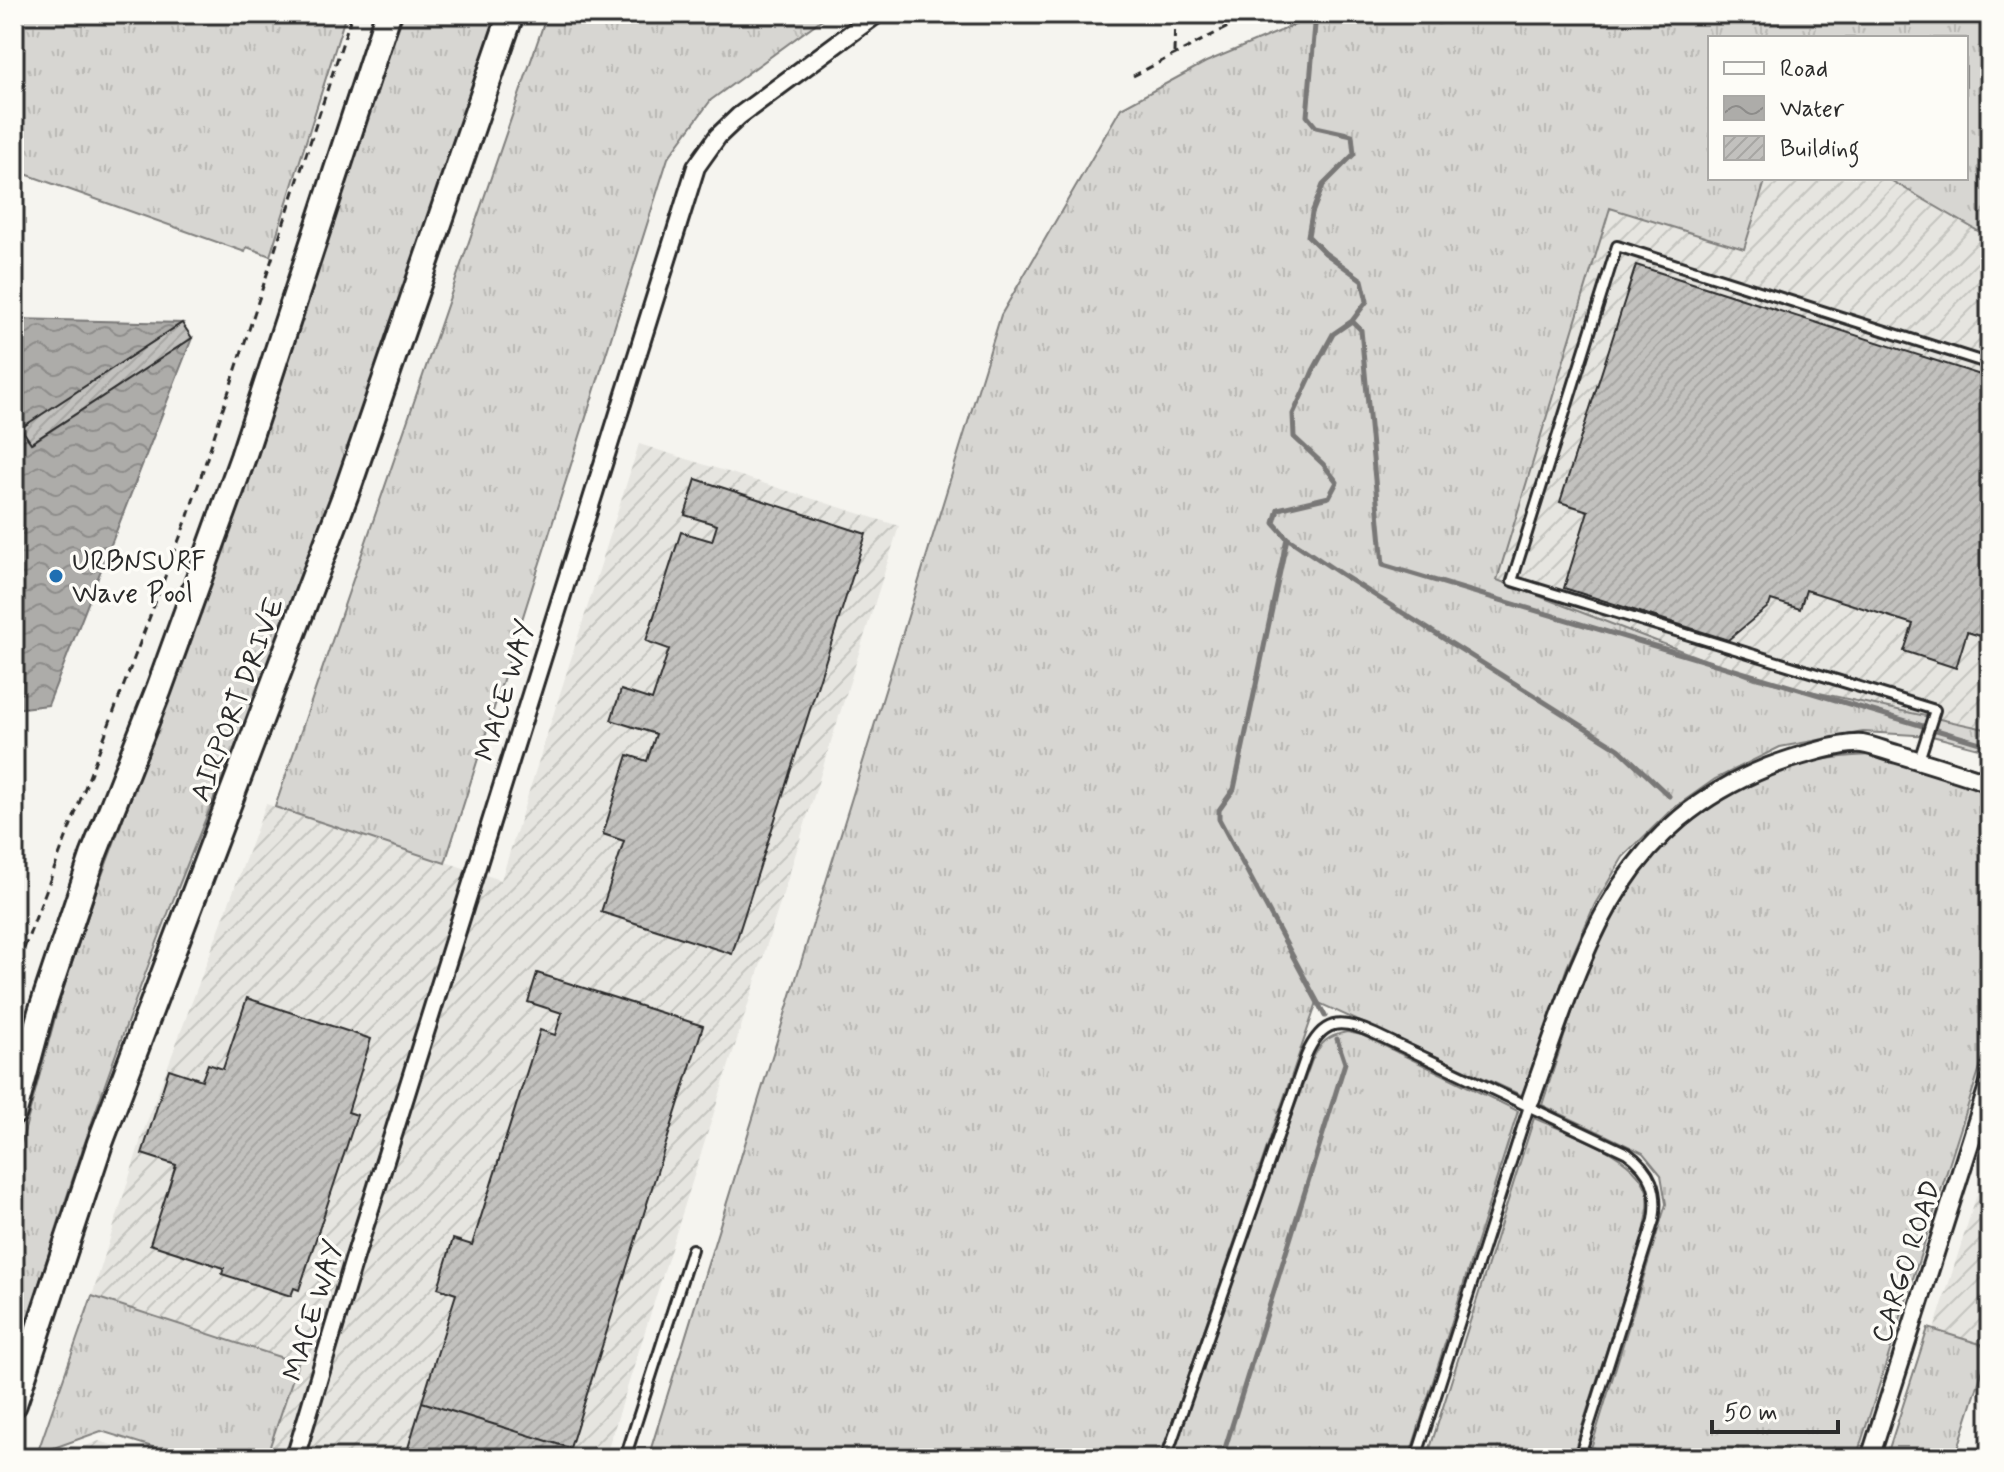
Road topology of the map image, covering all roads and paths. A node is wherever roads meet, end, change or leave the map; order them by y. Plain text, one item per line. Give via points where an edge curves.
1 (352, 14) edge
2 (388, 14) edge
3 (511, 14) edge
4 (877, 14) edge
5 (1175, 14) edge
6 (1253, 14) edge
7 (1174, 53) junction
8 (1133, 76) dead end
9 (1990, 364) edge
10 (1919, 760) junction
11 (1990, 783) edge
12 (14, 975) edge
13 (1990, 1080) edge
14 (1530, 1103) junction
15 (14, 1112) edge
16 (692, 1249) dead end
17 (14, 1404) edge
18 (295, 1458) edge
19 (625, 1458) edge
20 (1166, 1458) edge
21 (1416, 1458) edge
22 (1579, 1458) edge
23 (1870, 1458) edge

1 - 12 path via 188,516
2 - 15 main road via 243,457 93,856
3 - 17 main road, AIRPORT DRIVE via 348,488 104,1129
4 - 18 street, MACE WAY via 739,116 696,167
5 - 7 path
6 - 7 path
7 - 8 path
9 - 10 lane via 1617,246 1512,581 1935,710
10 - 11 street
10 - 14 street via 1860,744 1794,757 1738,779 1695,805 1623,878 1596,927
13 - 23 street, CARGO ROAD
14 - 20 lane via 1358,1026 1343,1023 1322,1029 1306,1056
14 - 21 lane
14 - 22 lane via 1627,1153 1640,1163 1655,1190 1654,1220
16 - 19 lane

